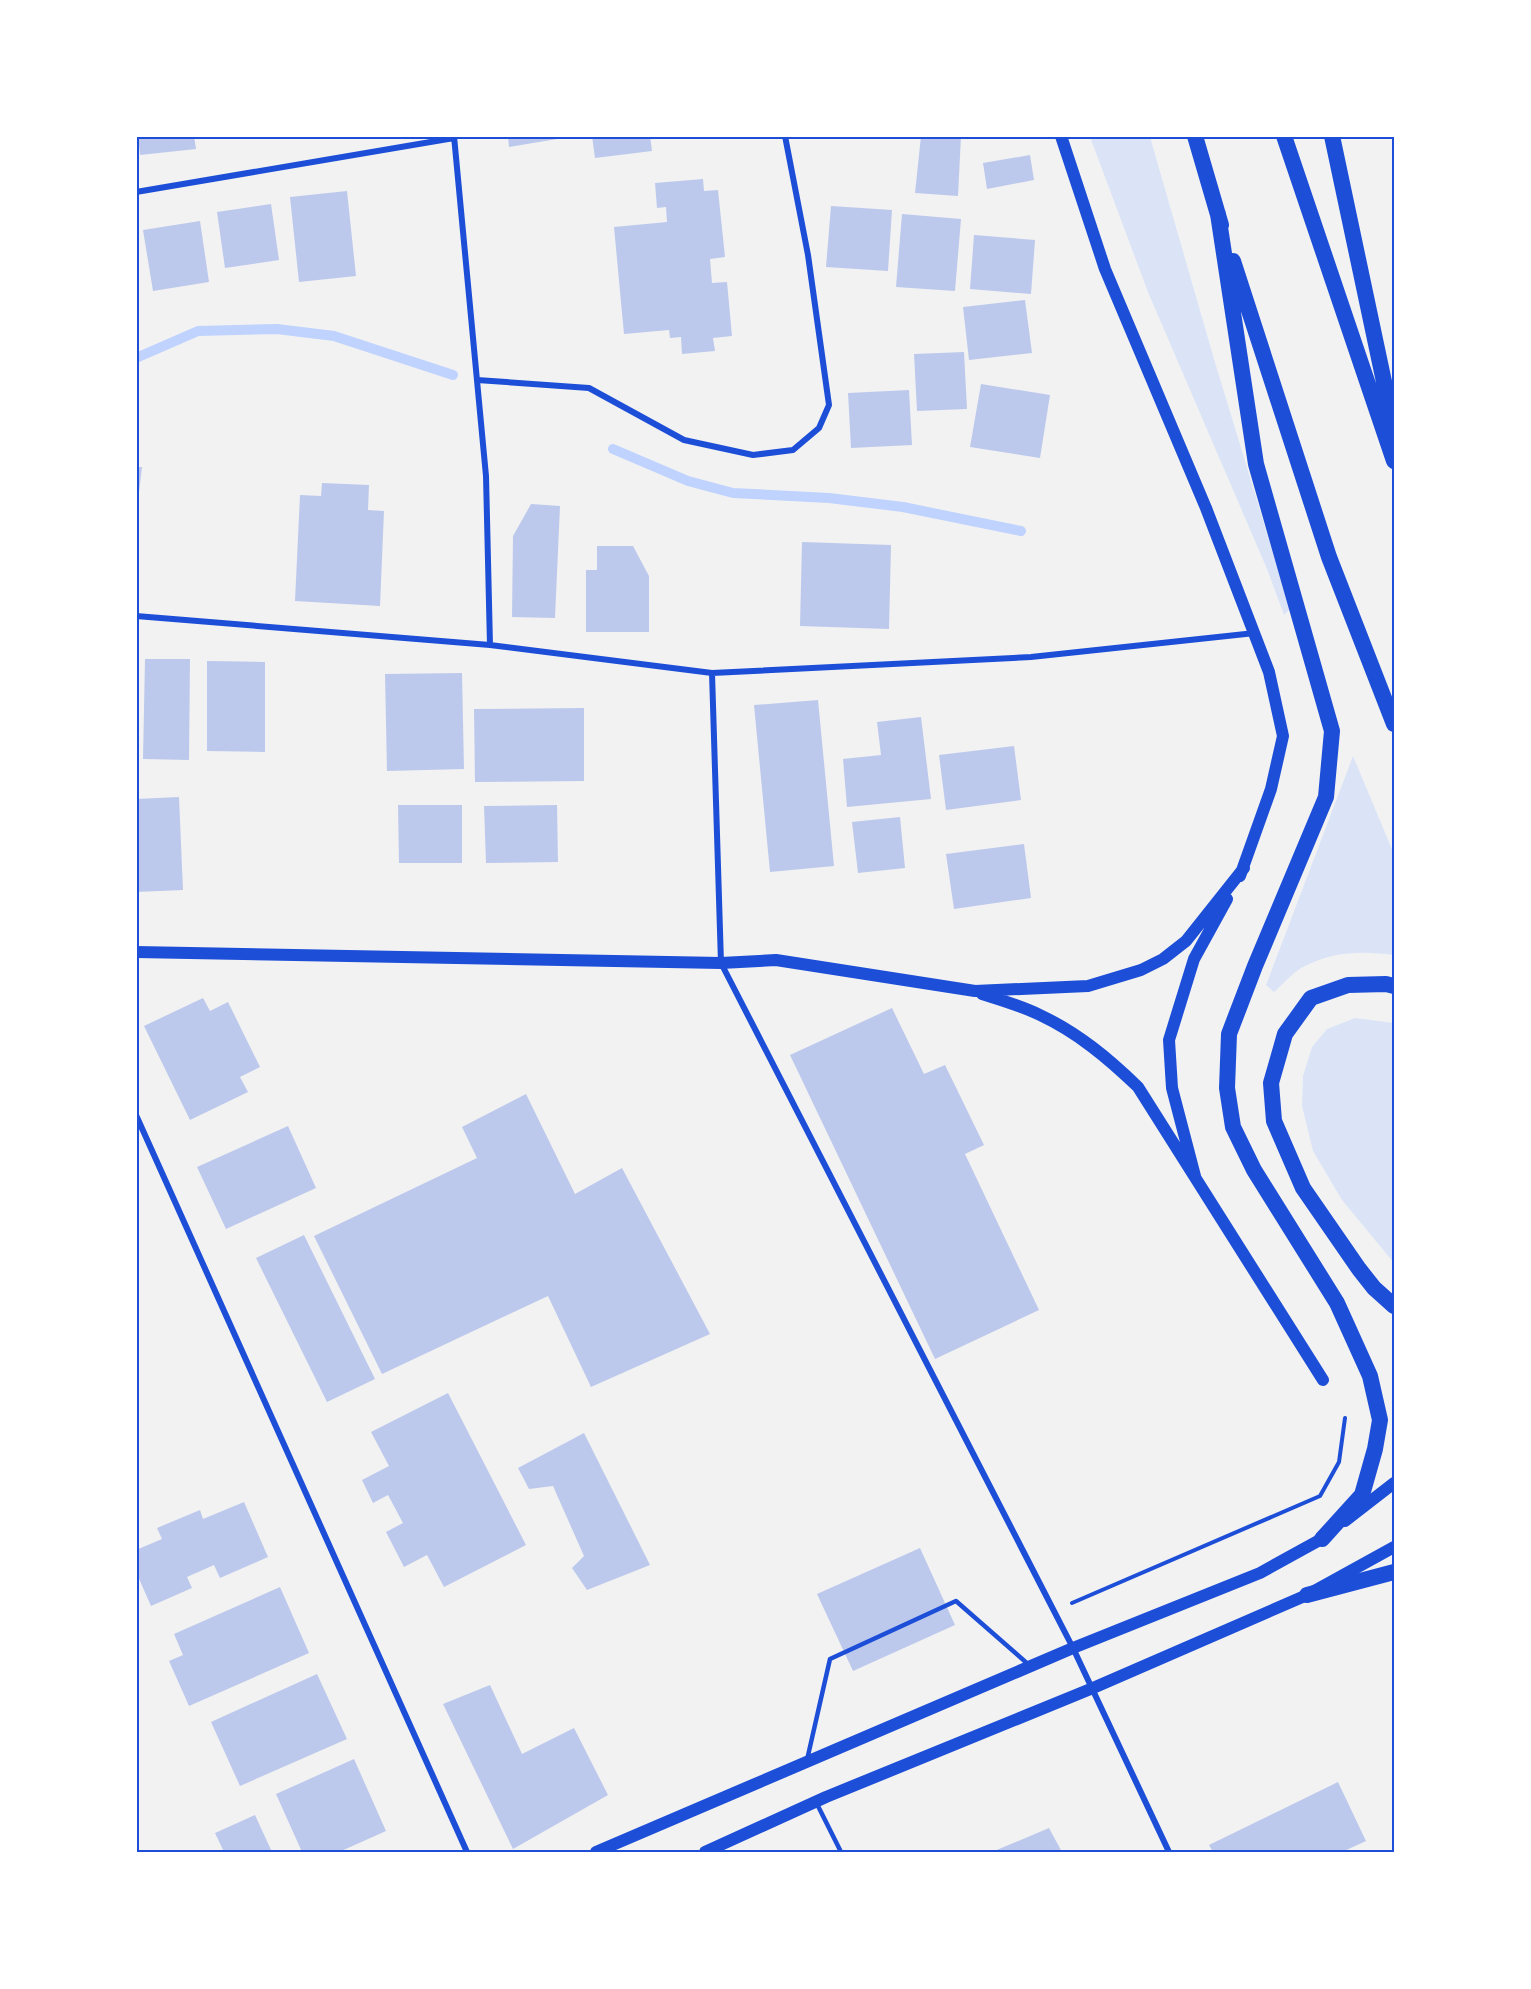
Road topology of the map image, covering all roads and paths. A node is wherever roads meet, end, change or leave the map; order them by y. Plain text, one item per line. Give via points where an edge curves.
1 (785, 136) edge
2 (1061, 136) edge
3 (1195, 136) edge
4 (1284, 136) edge
5 (1332, 136) edge
6 (454, 137) edge
7 (136, 192) edge
8 (1218, 214) junction
9 (477, 380) junction
10 (1395, 429) edge
11 (1395, 461) edge
12 (136, 616) edge
13 (1255, 633) junction
14 (490, 645) junction
15 (712, 673) junction
16 (1395, 724) edge
17 (1244, 868) junction
18 (136, 952) edge
19 (721, 963) junction
20 (1395, 986) edge
21 (975, 991) junction
22 (136, 1115) edge
23 (1196, 1176) junction
24 (1395, 1306) edge
25 (1323, 1380) dead end
26 (1346, 1418) dead end
27 (1395, 1484) edge
28 (1322, 1539) junction
29 (1395, 1547) edge
30 (1395, 1572) edge
31 (1307, 1595) junction
32 (1054, 1611) junction
33 (1073, 1648) junction
34 (1031, 1667) junction
35 (1093, 1688) junction
36 (806, 1763) junction
37 (816, 1802) junction
38 (467, 1852) edge
39 (596, 1852) edge
40 (705, 1852) edge
41 (841, 1852) edge
42 (1169, 1852) edge

1 - 9 street via 808,255 830,405 819,428 793,450 753,455 684,440 589,388
2 - 13 main road via 1105,269
3 - 8 highway
4 - 11 highway
5 - 10 highway
6 - 7 street
6 - 9 street
8 - 16 highway via 1329,556
8 - 28 highway via 1256,464 1332,731 1326,797 1229,1034 1227,1088 1233,1127 1254,1170 1337,1303 1370,1376 1380,1420 1362,1495
9 - 14 street via 486,476
12 - 14 street
13 - 15 street via 1031,657
13 - 17 main road via 1269,672 1283,736 1271,789
14 - 15 street
15 - 19 street
17 - 21 main road via 1186,941 1141,970 1088,986
17 - 23 main road via 1194,959 1169,1040 1172,1088
18 - 19 main road
19 - 21 main road via 776,960
19 - 32 street
20 - 24 highway via 1348,985 1311,998 1285,1034 1271,1083 1274,1121 1303,1188 1359,1269
21 - 23 main road via 1039,1014 1111,1060 1138,1087
22 - 38 street
23 - 25 main road
26 - 32 path via 1339,1462 1320,1496
27 - 28 main road
28 - 33 main road via 1260,1573
29 - 31 main road
30 - 31 highway
31 - 35 main road
32 - 33 street
33 - 34 main road
33 - 35 street
34 - 36 main road
34 - 36 lane via 956,1601 830,1659
35 - 37 main road
35 - 42 street
36 - 39 main road
37 - 40 main road
37 - 41 lane

